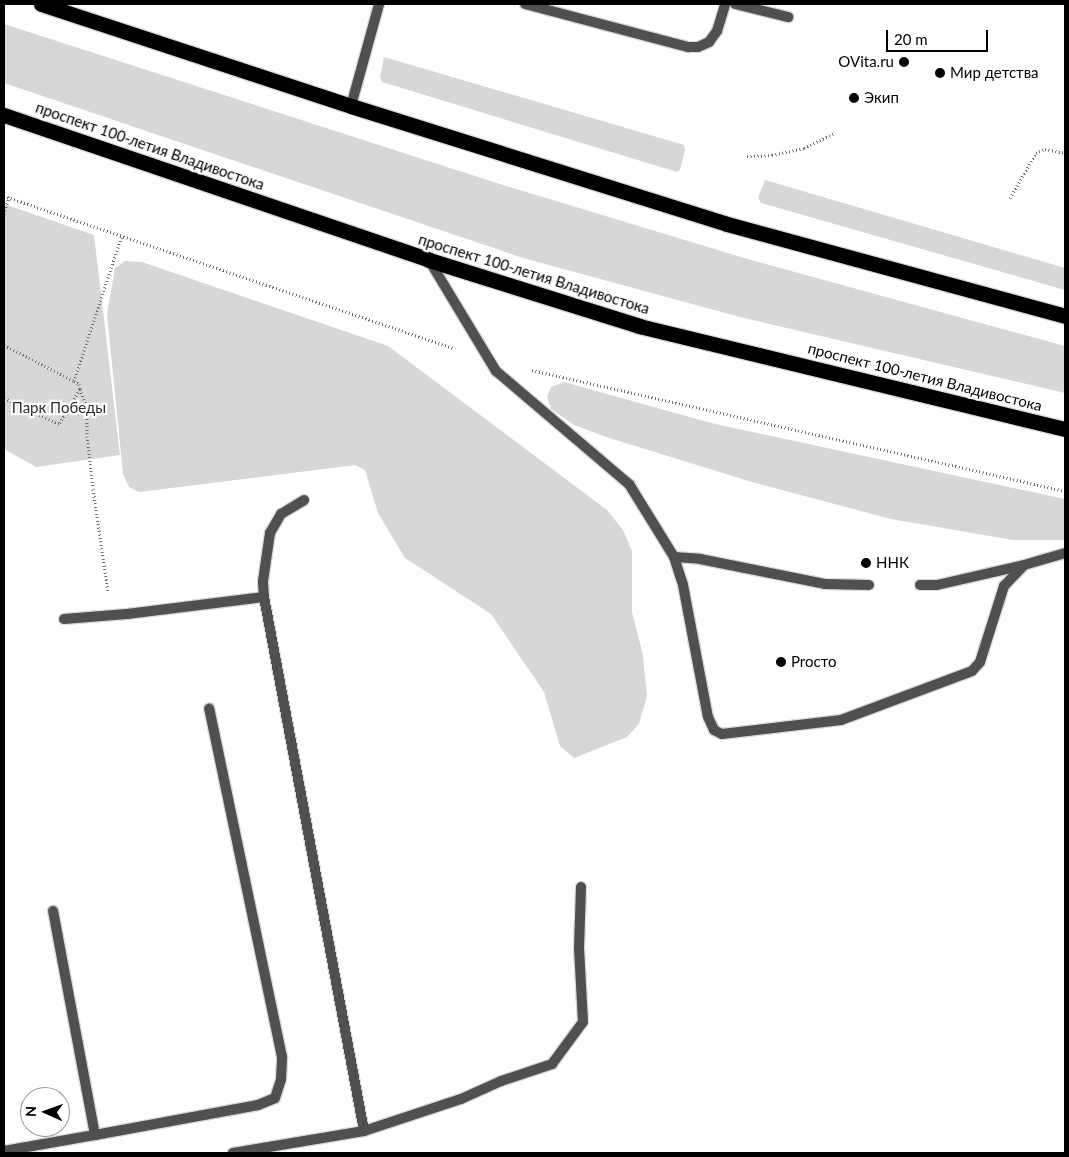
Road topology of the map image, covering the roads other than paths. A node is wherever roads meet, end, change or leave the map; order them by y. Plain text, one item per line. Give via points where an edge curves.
1 (41, 4) edge
2 (379, 4) edge
3 (525, 4) edge
4 (725, 4) edge
5 (735, 4) edge
6 (788, 17) dead end
7 (351, 106) junction
8 (4, 115) edge
9 (429, 260) junction
10 (1065, 316) edge
11 (1065, 429) edge
12 (304, 500) dead end
13 (1065, 553) edge
14 (674, 557) junction
15 (1024, 565) junction
16 (869, 585) dead end
17 (920, 585) dead end
18 (264, 597) junction
19 (64, 619) dead end
20 (210, 709) dead end
21 (581, 887) dead end
22 (53, 911) dead end
23 (364, 1131) junction
24 (95, 1135) junction
25 (4, 1151) edge
26 (233, 1153) edge

1 - 7 highway
2 - 7 lane
3 - 4 lane via 688,47 709,42 717,30
5 - 6 lane
7 - 10 highway via 727,224
8 - 9 highway, проспект 100-летия Владивостока
9 - 11 highway, проспект 100-летия Владивостока via 639,326
9 - 14 lane via 488,360 515,389 629,484
12 - 18 lane via 281,514 270,533
13 - 15 lane
14 - 15 lane via 683,584 708,718 714,730 722,734 841,720 972,671 980,662 1004,586
14 - 16 lane via 700,559 826,584
15 - 17 lane via 937,585
18 - 19 lane
18 - 23 lane
20 - 24 lane via 282,1057 281,1079 275,1098 258,1105
21 - 23 lane via 579,948 583,1022 552,1064
22 - 24 lane
23 - 26 lane
24 - 25 lane

